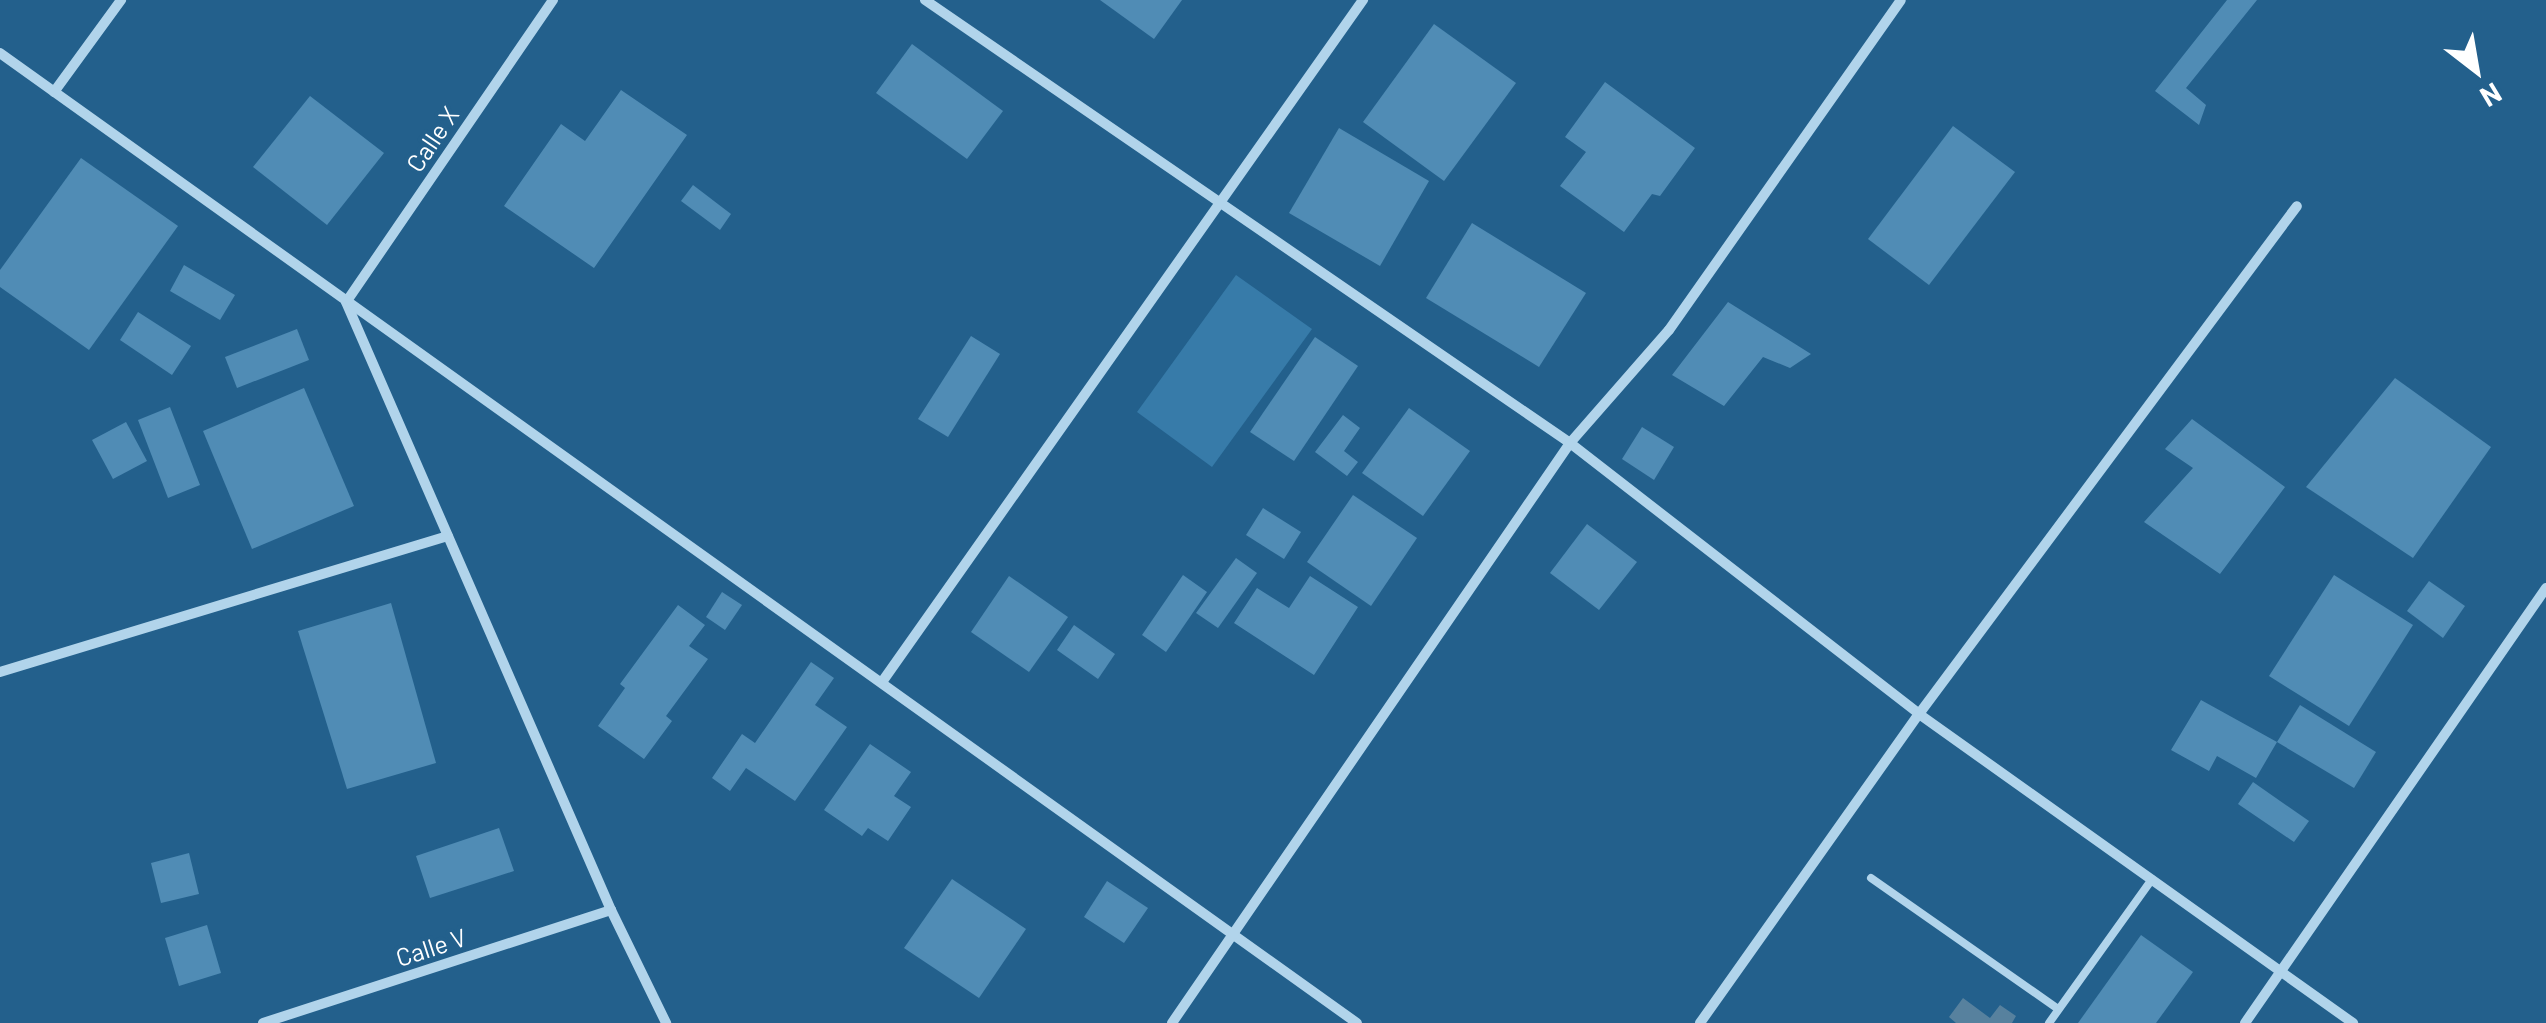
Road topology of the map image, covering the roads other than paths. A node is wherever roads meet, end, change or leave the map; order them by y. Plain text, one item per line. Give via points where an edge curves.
1 (120, 0) edge
2 (553, 0) edge
3 (925, 0) edge
4 (950, 0) edge
5 (1362, 0) edge
6 (1901, 0) edge
7 (941, 11) junction
8 (0, 53) edge
9 (54, 92) junction
10 (1216, 204) junction
11 (2297, 206) dead end
12 (346, 302) junction
13 (1570, 444) junction
14 (448, 536) junction
15 (2546, 588) edge
16 (0, 672) edge
17 (882, 682) junction
18 (1919, 714) junction
19 (1871, 878) dead end
20 (2152, 879) junction
21 (611, 910) junction
22 (1235, 936) junction
23 (2282, 972) junction
24 (2058, 1009) junction
25 (263, 1023) edge
26 (666, 1023) edge
27 (1172, 1023) edge
28 (1357, 1023) edge
29 (1700, 1023) edge
30 (2049, 1023) edge
31 (2245, 1023) edge
32 (2352, 1023) edge

1 - 9 street
2 - 12 street, Calle X
3 - 7 street
4 - 7 street
5 - 10 street
6 - 13 street via 1669,330
7 - 10 street
8 - 9 street
9 - 12 street
10 - 13 street
10 - 17 street
11 - 18 street
12 - 14 street
12 - 17 street
13 - 18 street
13 - 22 street
14 - 16 street
14 - 21 street
15 - 23 street
17 - 22 street
18 - 20 street
18 - 29 street
19 - 24 lane
20 - 23 street
20 - 24 lane
21 - 25 street, Calle V
21 - 26 street
22 - 27 street
22 - 28 street
23 - 31 street
23 - 32 street
24 - 30 lane

